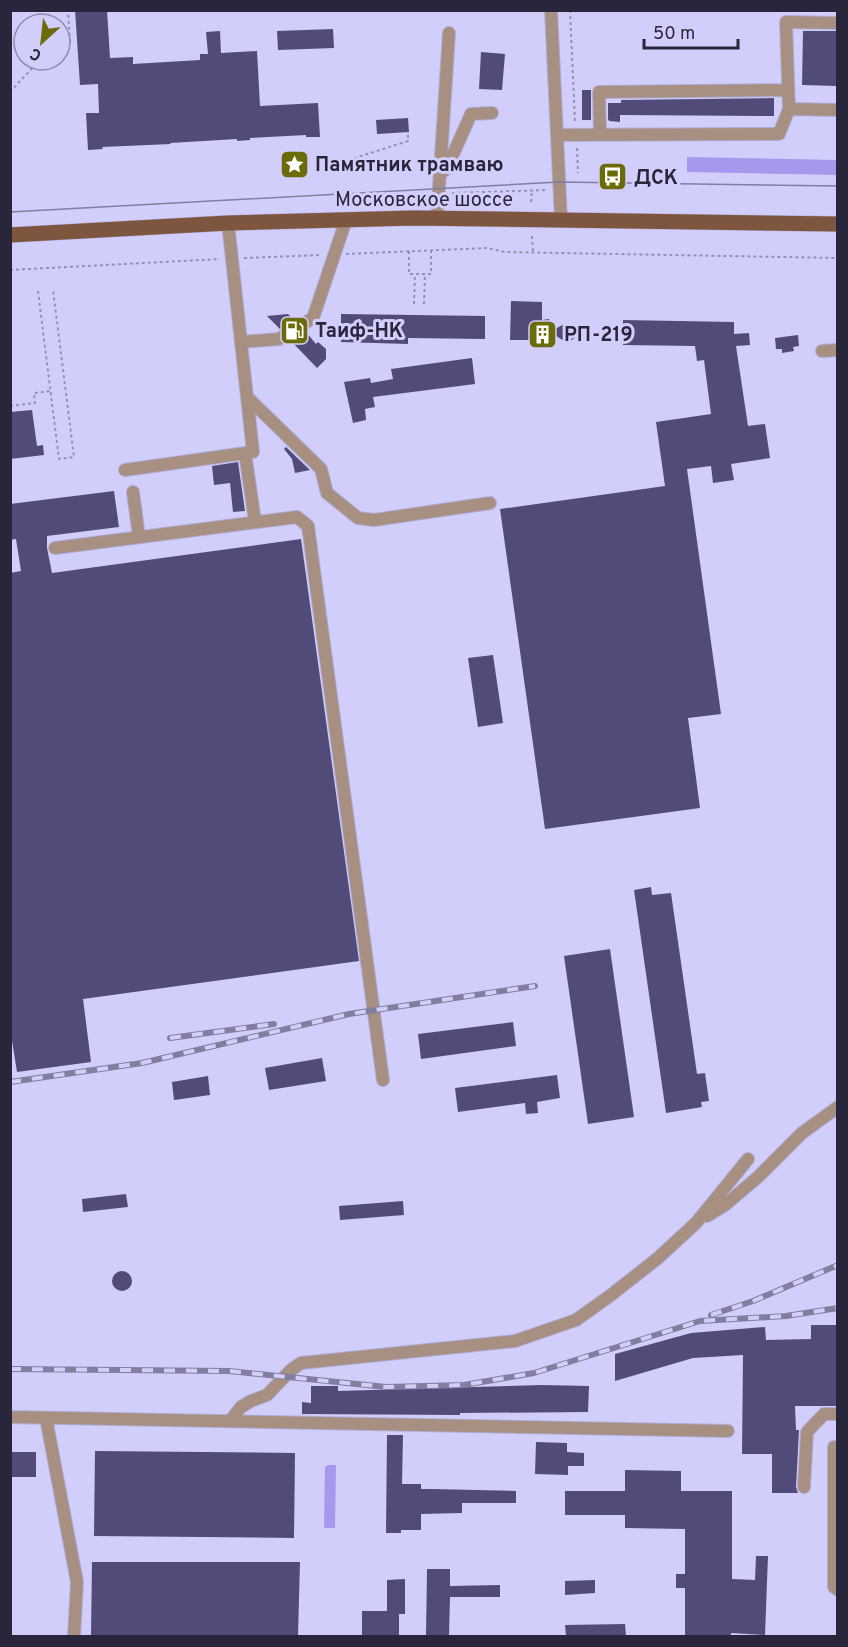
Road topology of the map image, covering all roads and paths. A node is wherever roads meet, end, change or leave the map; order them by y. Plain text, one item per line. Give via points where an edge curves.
1 (552, 10) edge
2 (570, 10) edge
3 (837, 23) edge
4 (449, 33) dead end
5 (29, 72) edge
6 (789, 90) junction
7 (10, 92) edge
8 (789, 109) junction
9 (837, 110) edge
10 (492, 113) dead end
11 (408, 134) dead end
12 (557, 135) junction
13 (576, 135) junction
14 (600, 135) junction
15 (324, 160) dead end
16 (578, 173) dead end
17 (440, 175) junction
18 (560, 189) junction
19 (532, 190) junction
20 (438, 194) junction
21 (531, 202) dead end
22 (437, 218) junction
23 (346, 220) junction
24 (561, 220) junction
25 (228, 223) junction
26 (837, 224) edge
27 (10, 235) edge
28 (532, 236) dead end
29 (431, 250) junction
30 (409, 251) junction
31 (532, 253) junction
32 (334, 254) junction
33 (232, 258) junction
34 (837, 258) edge
35 (10, 270) edge
36 (415, 274) junction
37 (425, 274) junction
38 (53, 290) dead end
39 (38, 291) dead end
40 (414, 304) dead end
41 (424, 304) dead end
42 (241, 342) junction
43 (837, 350) edge
44 (822, 351) dead end
45 (50, 391) junction
46 (247, 397) junction
47 (10, 406) edge
48 (245, 453) junction
49 (124, 470) dead end
50 (133, 492) dead end
51 (490, 502) dead end
52 (255, 521) junction
53 (139, 537) junction
54 (55, 549) dead end
55 (383, 1080) dead end
56 (837, 1107) edge
57 (748, 1159) dead end
58 (696, 1223) junction
59 (837, 1414) edge
60 (10, 1417) edge
61 (46, 1418) junction
62 (230, 1421) junction
63 (728, 1431) dead end
64 (834, 1447) dead end
65 (804, 1487) dead end
66 (837, 1590) edge
67 (74, 1636) edge

1 - 12 street
2 - 13 path
3 - 6 street via 786,22
4 - 17 street
5 - 7 path
6 - 8 street
6 - 14 street via 599,92
8 - 9 street
8 - 14 street via 779,134
10 - 17 street via 471,114 447,168
11 - 15 path via 408,141 352,159
12 - 13 street
12 - 18 street
13 - 14 street
13 - 16 path
17 - 20 street
18 - 19 path
18 - 24 street
19 - 20 path
19 - 21 path
20 - 22 street
22 - 23 main road, Московское шоссе
22 - 24 main road, Московское шоссе
23 - 25 main road, Московское шоссе
23 - 32 street
24 - 26 main road, Московское шоссе
25 - 27 main road, Московское шоссе
25 - 33 street
28 - 31 path
29 - 30 path
29 - 31 path via 488,248
29 - 37 path via 431,274
30 - 32 path
30 - 36 path via 409,274
31 - 34 path
32 - 33 path
32 - 42 street via 313,318 279,339
33 - 35 path
33 - 42 street
36 - 37 path
36 - 40 path
37 - 41 path
38 - 45 path via 74,457 59,459
39 - 45 path
42 - 46 street
43 - 44 street
45 - 47 path via 34,393 35,403
46 - 48 street via 253,452
46 - 51 street via 321,470 327,493 358,518 374,520
48 - 49 street
48 - 52 street
50 - 53 street
52 - 53 street
52 - 55 street via 297,517 308,526
53 - 54 street
56 - 58 street via 802,1133 725,1205
57 - 58 street
58 - 62 street via 658,1258 576,1320 515,1341 301,1363 267,1395 241,1407
59 - 65 street via 824,1414 807,1432
60 - 61 street
61 - 62 street
61 - 67 street via 76,1582
62 - 63 street
64 - 66 street

